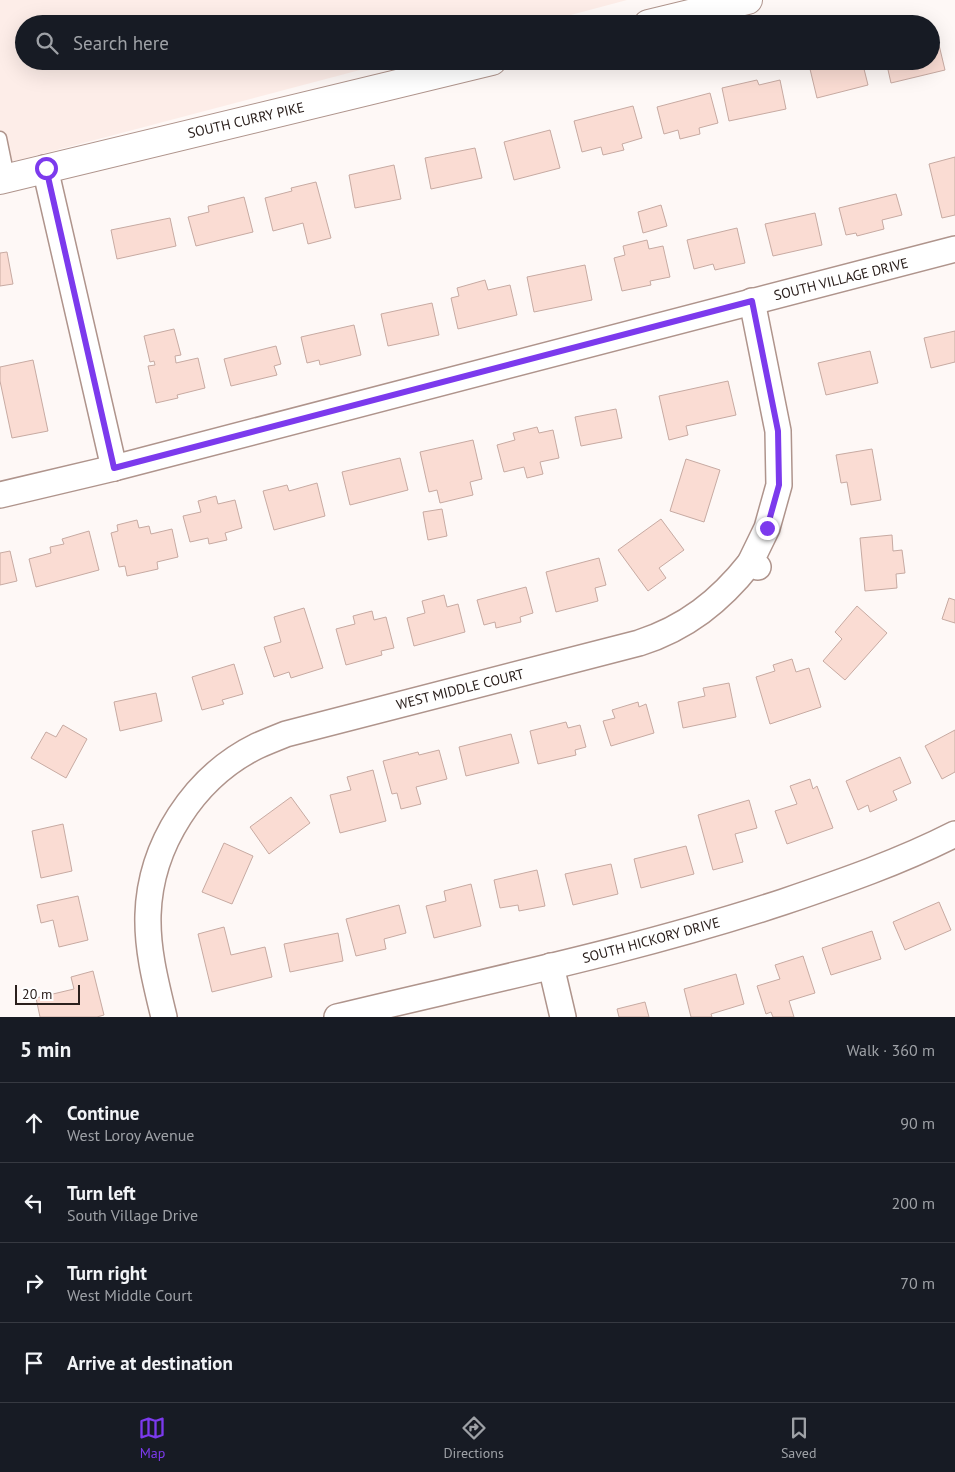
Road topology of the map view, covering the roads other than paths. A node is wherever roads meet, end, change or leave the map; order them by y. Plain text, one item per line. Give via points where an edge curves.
1 (748, 0) edge
2 (686, 15) edge
3 (454, 70) edge
4 (0, 138) edge
5 (46, 168) junction
6 (4, 178) edge
7 (955, 250) edge
8 (752, 301) junction
9 (114, 468) junction
10 (0, 495) edge
11 (955, 834) edge
12 (550, 966) junction
13 (164, 1017) edge
14 (337, 1017) edge
15 (563, 1017) edge

1 - 2 main road
3 - 5 main road, SOUTH CURRY PIKE
4 - 6 lane
5 - 6 main road, SOUTH CURRY PIKE
5 - 9 street
7 - 8 street, SOUTH VILLAGE DRIVE
8 - 9 street, SOUTH VILLAGE DRIVE
8 - 13 street, WEST MIDDLE COURT via 778,431 779,485 754,565 707,608 653,639 286,734 238,757 204,786 172,821 154,875 148,916 149,941
9 - 10 street, SOUTH VILLAGE DRIVE
11 - 12 street, SOUTH HICKORY DRIVE via 878,869 739,916
12 - 14 street, SOUTH HICKORY DRIVE
12 - 15 street

